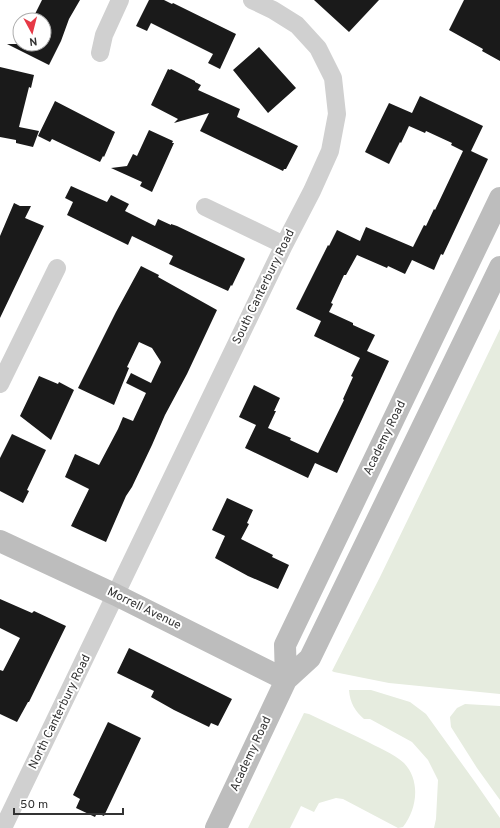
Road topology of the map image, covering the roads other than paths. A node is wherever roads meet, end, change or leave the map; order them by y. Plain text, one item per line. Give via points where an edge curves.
1 (120, 0) edge
2 (252, 0) edge
3 (100, 53) dead end
4 (500, 198) edge
5 (205, 207) dead end
6 (284, 245) junction
7 (500, 267) edge
8 (58, 268) dead end
9 (0, 384) edge
10 (0, 541) edge
11 (116, 595) junction
12 (286, 680) junction
13 (3, 828) edge
14 (216, 828) edge

1 - 3 street via 104,35
2 - 6 street, South Canterbury Road via 297,25 318,48 333,78 337,114 330,151
4 - 12 main road, Academy Road via 285,645
5 - 6 street
6 - 11 street, South Canterbury Road
7 - 12 main road, Academy Road via 310,658
8 - 9 street
10 - 11 main road, Morrell Avenue
11 - 12 main road, Morrell Avenue
11 - 13 street, North Canterbury Road
12 - 14 main road, Academy Road

